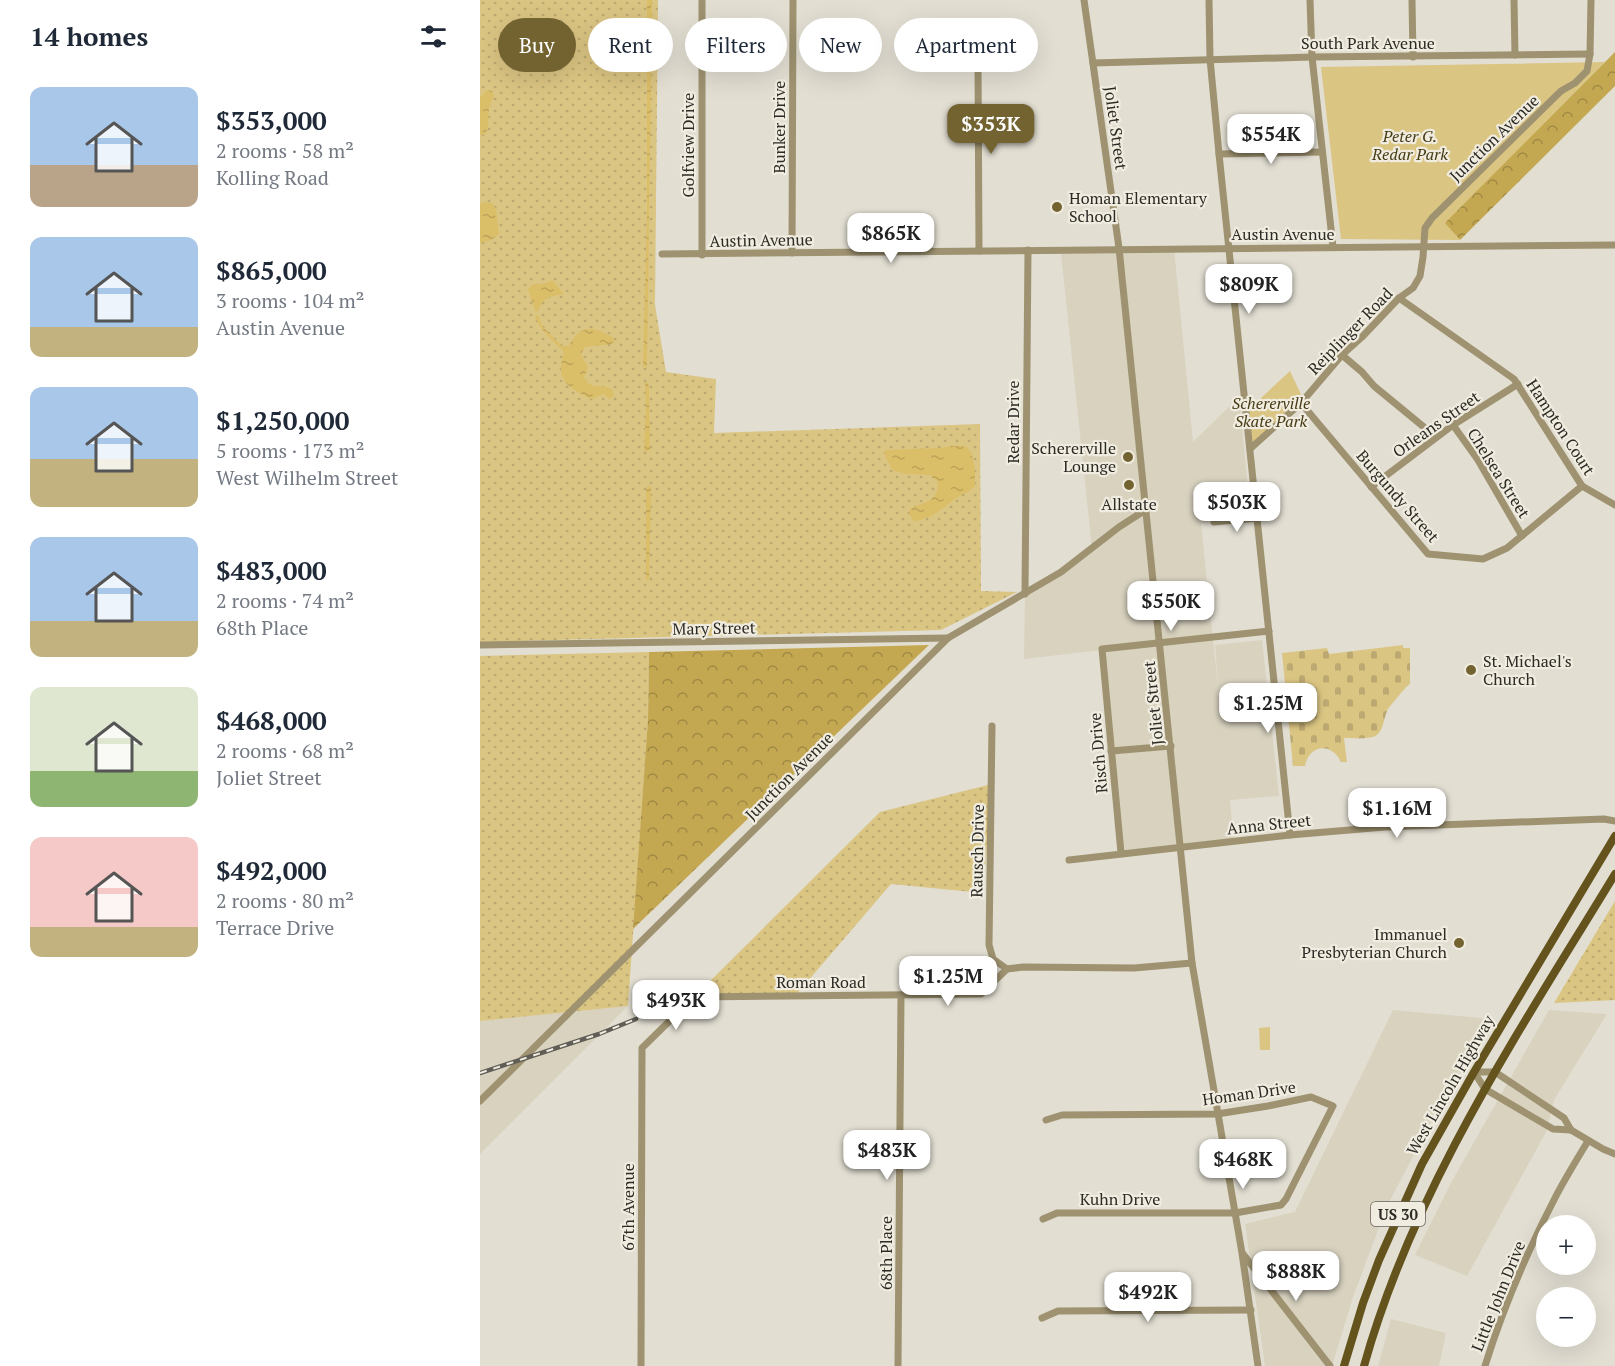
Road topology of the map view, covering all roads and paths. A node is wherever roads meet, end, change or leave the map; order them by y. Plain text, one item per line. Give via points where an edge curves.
1 (702, 0) edge
2 (793, 0) edge
3 (1084, 0) edge
4 (1209, 0) edge
5 (1310, 0) edge
6 (1412, 0) edge
7 (1514, 0) edge
8 (1591, 0) edge
9 (1590, 54) junction
10 (1515, 55) junction
11 (1312, 57) junction
12 (1413, 57) junction
13 (1210, 59) junction
14 (1093, 63) junction
15 (978, 72) edge
16 (1322, 152) junction
17 (1219, 154) junction
18 (1615, 245) edge
19 (1423, 246) junction
20 (1333, 247) junction
21 (1119, 248) junction
22 (1230, 248) junction
23 (1028, 250) junction
24 (979, 251) junction
25 (792, 253) junction
26 (662, 254) dead end
27 (702, 255) junction
28 (1399, 298) junction
29 (1342, 355) junction
30 (1518, 384) junction
31 (1301, 403) junction
32 (1453, 425) junction
33 (1436, 438) junction
34 (1251, 448) junction
35 (1582, 486) junction
36 (1371, 487) junction
37 (1615, 505) edge
38 (1147, 509) junction
39 (1258, 518) junction
40 (1214, 522) dead end
41 (1522, 536) junction
42 (1025, 594) junction
43 (1269, 631) junction
44 (948, 638) junction
45 (1160, 643) junction
46 (480, 645) edge
47 (992, 726) dead end
48 (1171, 746) junction
49 (1111, 752) junction
50 (1615, 821) edge
51 (1290, 835) junction
52 (1615, 836) edge
53 (1181, 847) junction
54 (1121, 853) junction
55 (1069, 860) dead end
56 (1615, 874) edge
57 (1192, 963) junction
58 (1007, 969) junction
59 (901, 995) junction
60 (642, 1048) joint
61 (1474, 1071) junction
62 (1495, 1072) junction
63 (1485, 1089) junction
64 (480, 1101) edge
65 (1217, 1114) junction
66 (1046, 1120) dead end
67 (1571, 1130) junction
68 (1588, 1141) junction
69 (1615, 1154) edge
70 (1235, 1213) junction
71 (1043, 1219) dead end
72 (1242, 1253) junction
73 (1251, 1310) junction
74 (1042, 1317) dead end
75 (641, 1366) edge
76 (898, 1366) edge
77 (1258, 1366) edge
78 (1330, 1366) edge
79 (1344, 1366) edge
80 (1364, 1366) edge
81 (1485, 1366) edge

1 - 27 street, Golfview Drive
2 - 25 street, Bunker Drive
3 - 14 street, Joliet Street
4 - 13 street
5 - 11 street
6 - 12 street
7 - 10 street
8 - 9 street
9 - 10 street, South Park Avenue
9 - 19 street, Junction Avenue via 1587,71 1581,78 1561,91 1431,218 1425,228
10 - 12 street, South Park Avenue
11 - 12 street, South Park Avenue
11 - 13 street, South Park Avenue
11 - 16 street
13 - 14 street, South Park Avenue
13 - 17 street
14 - 21 street, Joliet Street
15 - 24 street
16 - 17 street
16 - 20 street
17 - 22 street
18 - 19 street, Austin Avenue
19 - 20 street, Austin Avenue
19 - 28 street, Reiplinger Road via 1420,276 1413,288
20 - 22 street, Austin Avenue
21 - 22 street, Austin Avenue
21 - 23 street, Austin Avenue
21 - 38 street, Joliet Street
22 - 34 street
23 - 24 street, Austin Avenue
23 - 42 street, Redar Drive
24 - 25 street, Austin Avenue
25 - 27 street, Austin Avenue
26 - 27 street, Austin Avenue
28 - 29 street, Reiplinger Road
28 - 30 street, Hampton Court
29 - 31 street, Reiplinger Road
29 - 33 street
30 - 32 street, Orleans Street
30 - 35 street, Hampton Court
31 - 34 street, Reiplinger Road
31 - 36 street, Burgundy Street
32 - 33 street, Orleans Street
32 - 41 street, Chelsea Street
33 - 36 street, Orleans Street
34 - 39 street
35 - 37 street, Hampton Court
35 - 41 street, Burgundy Street
36 - 41 street, Burgundy Street via 1428,554 1483,559
38 - 42 street, Junction Avenue
38 - 45 street, Joliet Street
39 - 40 street
39 - 43 street
42 - 44 street, Junction Avenue
43 - 45 street
43 - 51 street
44 - 46 street, Mary Street
44 - 64 street, Junction Avenue
45 - 48 street, Joliet Street
45 - 49 street, Risch Drive via 1102,650
47 - 58 street, Rausch Drive via 989,945 993,959
48 - 49 street
48 - 53 street, Joliet Street
49 - 54 street, Risch Drive
50 - 51 street, Anna Street via 1420,825
51 - 53 street, Anna Street
52 - 61 main road, West Lincoln Highway / US 30
53 - 54 street, Anna Street
53 - 57 street, Joliet Street
54 - 55 street, Anna Street
56 - 62 main road, West Lincoln Highway / US 30
57 - 58 street via 1134,968
57 - 65 street, Joliet Street
58 - 59 street, Roman Road via 981,994
59 - 60 street, Roman Road via 694,997
59 - 76 street, 68th Place
60 - 75 street, 67th Avenue
61 - 62 street
61 - 63 street
61 - 79 main road, West Lincoln Highway / US 30 via 1401,1206 1363,1303
62 - 63 main road, West Lincoln Highway / US 30
62 - 67 street via 1564,1118
63 - 67 street via 1553,1129
63 - 80 main road, West Lincoln Highway / US 30 via 1433,1184 1406,1244
65 - 66 street, Homan Drive via 1062,1114
65 - 70 street, Joliet Street
65 - 70 street, Homan Drive via 1311,1097 1333,1106 1286,1200 1281,1205
67 - 68 street
68 - 69 street
68 - 81 street, Little John Drive via 1556,1196 1526,1261
70 - 71 street, Kuhn Drive via 1057,1213
70 - 72 street, Joliet Street
72 - 73 street, Joliet Street
72 - 78 street
73 - 74 street via 1058,1311
73 - 77 street, Joliet Street

